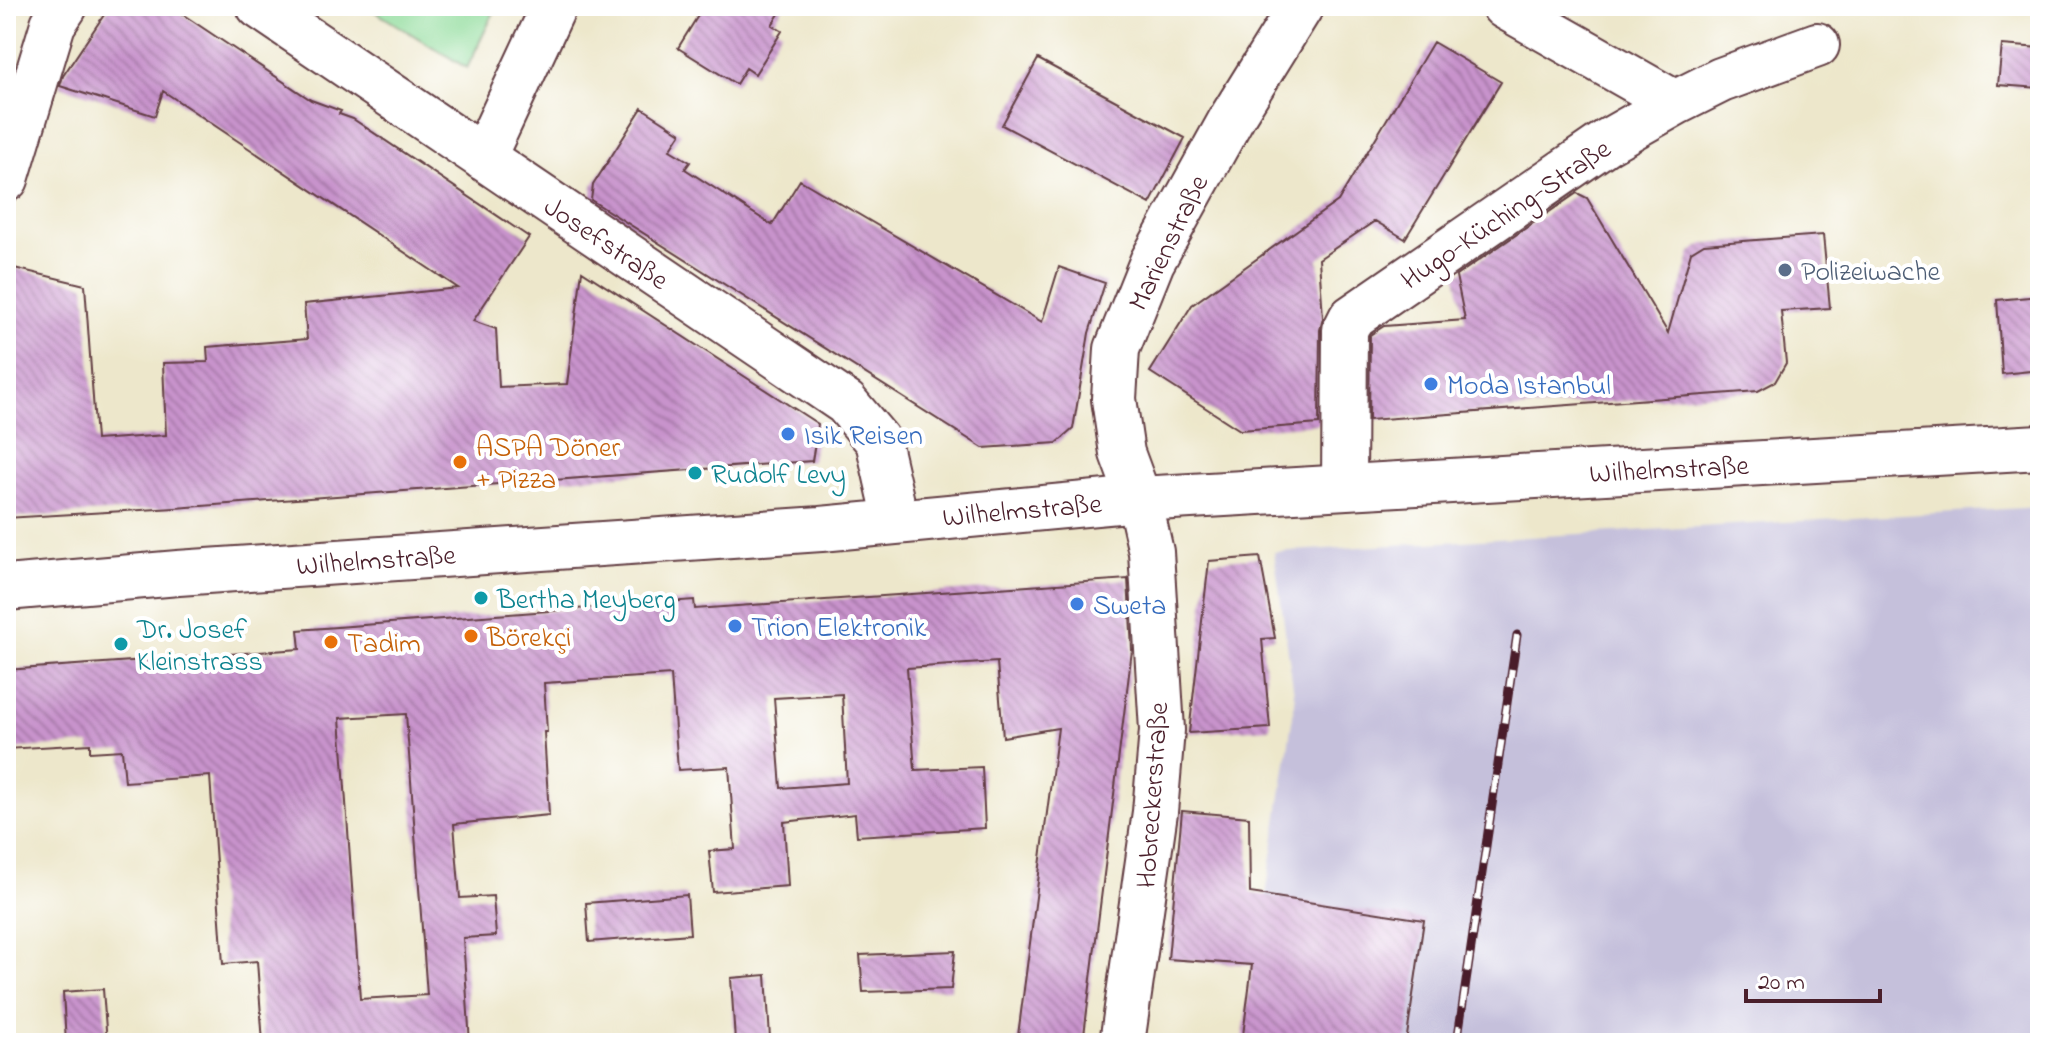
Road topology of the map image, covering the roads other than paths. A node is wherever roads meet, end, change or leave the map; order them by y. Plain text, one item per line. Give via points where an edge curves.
1 (65, 6) edge
2 (259, 6) edge
3 (554, 6) edge
4 (1301, 6) edge
5 (1504, 6) edge
6 (1817, 45) dead end
7 (1675, 103) junction
8 (483, 158) junction
9 (6, 179) edge
10 (2040, 447) edge
11 (1344, 485) junction
12 (1139, 499) junction
13 (896, 520) junction
14 (6, 588) edge
15 (1122, 1043) edge

1 - 9 street via 53,24
2 - 8 street, Josefstraße
3 - 8 street
4 - 12 street, Marienstraße via 1152,262 1117,349 1114,399 1122,453
5 - 7 street
6 - 7 street, Hugo-Küching-Straße
7 - 11 street, Hugo-Küching-Straße via 1608,141 1351,318 1345,330
8 - 13 street, Josefstraße via 846,403 878,441
10 - 11 street, Wilhelmstraße
11 - 12 street, Wilhelmstraße
12 - 13 street, Wilhelmstraße
12 - 15 street, Hobreckerstraße via 1151,552 1162,730
13 - 14 street, Wilhelmstraße

